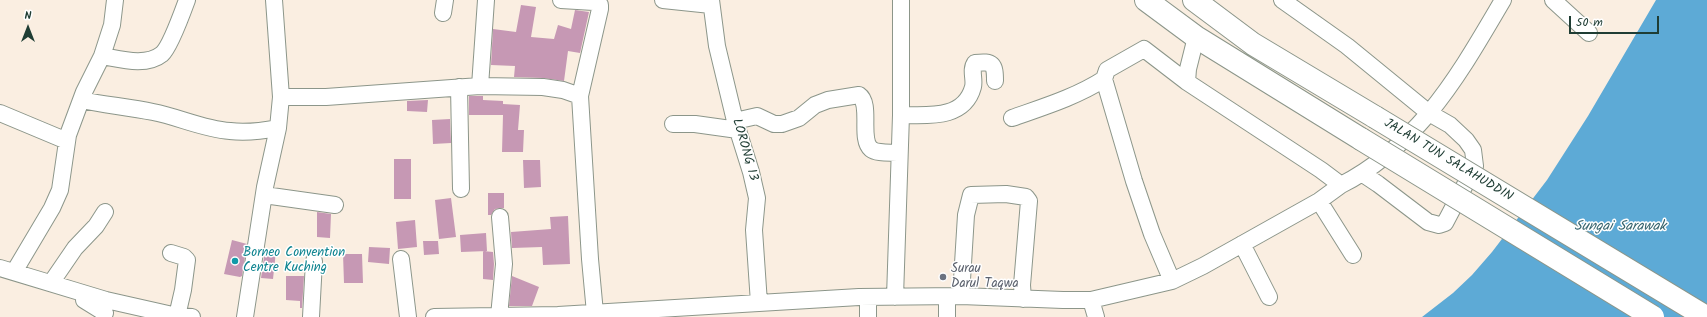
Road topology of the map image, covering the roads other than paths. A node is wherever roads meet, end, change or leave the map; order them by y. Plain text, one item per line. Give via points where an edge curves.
1 (115, 0) edge
2 (186, 0) edge
3 (274, 0) edge
4 (486, 0) edge
5 (561, 0) edge
6 (663, 0) edge
7 (901, 0) edge
8 (1146, 0) edge
9 (1282, 0) edge
10 (1503, 0) edge
11 (1553, 0) edge
12 (711, 2) edge
13 (1203, 2) edge
14 (1589, 33) dead end
15 (1196, 37) junction
16 (102, 56) junction
17 (1104, 79) junction
18 (995, 81) dead end
19 (1187, 82) junction
20 (480, 86) junction
21 (459, 87) junction
22 (580, 96) junction
23 (281, 97) junction
24 (81, 100) junction
25 (0, 113) edge
26 (1429, 113) junction
27 (901, 115) junction
28 (1012, 118) dead end
29 (674, 124) dead end
30 (737, 125) junction
31 (278, 128) junction
32 (67, 141) junction
33 (899, 153) junction
34 (1362, 174) junction
35 (1341, 185) junction
36 (461, 189) dead end
37 (264, 195) junction
38 (1319, 201) junction
39 (335, 204) dead end
40 (105, 212) dead end
41 (500, 217) dead end
42 (1242, 244) junction
43 (171, 254) dead end
44 (1353, 255) dead end
45 (402, 259) dead end
46 (314, 261) dead end
47 (7, 270) edge
48 (1172, 281) junction
49 (52, 283) junction
50 (84, 293) junction
51 (868, 296) junction
52 (895, 296) junction
53 (954, 297) junction
54 (1269, 297) dead end
55 (1023, 298) junction
56 (1091, 300) junction
57 (759, 303) junction
58 (104, 313) dead end
59 (595, 313) junction
60 (184, 316) edge
61 (499, 316) edge
62 (245, 317) edge
63 (253, 317) edge
64 (258, 317) edge
65 (311, 317) edge
66 (408, 317) edge
67 (434, 317) edge
68 (482, 317) edge
69 (868, 317) edge
70 (947, 317) edge
71 (1096, 317) edge
72 (1653, 317) edge
73 (1706, 317) edge

1 - 16 street via 112,25
2 - 16 street via 163,53 145,60
3 - 23 street
4 - 20 street
5 - 22 street via 594,2 600,5
6 - 12 street
7 - 27 street
8 - 15 highway, JALAN TUN SALAHUDDIN
9 - 26 street via 1347,46
10 - 26 street via 1466,64
11 - 14 street
12 - 30 street, LORONG 13 via 717,46
13 - 73 highway, JALAN TUN SALAHUDDIN, bridge via 1253,44
15 - 19 street
15 - 72 highway, JALAN TUN SALAHUDDIN, bridge
16 - 24 street
17 - 19 street via 1107,70 1144,50
17 - 28 street via 1053,103
17 - 48 street via 1134,181 1152,234
18 - 27 street via 995,68 991,63 975,63 974,85 963,105 940,115
19 - 35 street
20 - 21 street
20 - 22 street via 543,87
21 - 23 street via 326,97
21 - 36 street
22 - 59 street
23 - 31 street
24 - 31 street via 173,116 196,125 229,131
24 - 32 street
25 - 32 street
26 - 34 street via 1414,131
26 - 34 street via 1450,125 1466,140 1473,150 1476,166 1445,223 1439,225 1428,222
27 - 33 street
29 - 30 street
30 - 33 street via 757,116 774,124 782,124 799,118 814,105 859,95 864,104 867,144 872,150
30 - 57 street, LORONG 13 via 757,198 754,230
31 - 37 street
32 - 47 street via 60,190 52,208
33 - 52 street
34 - 35 street
35 - 38 street
37 - 39 street
37 - 62 street
38 - 42 street
38 - 44 street
40 - 49 street via 96,226 75,248
41 - 61 street via 504,264
42 - 48 street
42 - 54 street
43 - 60 street via 184,257 186,260
45 - 66 street
46 - 65 street
47 - 49 street
48 - 56 street
49 - 50 street
50 - 58 street via 84,300
50 - 60 street
51 - 52 street
51 - 57 street
51 - 69 street
52 - 53 street
53 - 55 street
53 - 55 street via 971,195 1006,194 1026,197 1029,201
53 - 70 street
55 - 56 street
56 - 71 street
57 - 59 street
59 - 61 street
61 - 68 street
63 - 64 street
67 - 68 street

